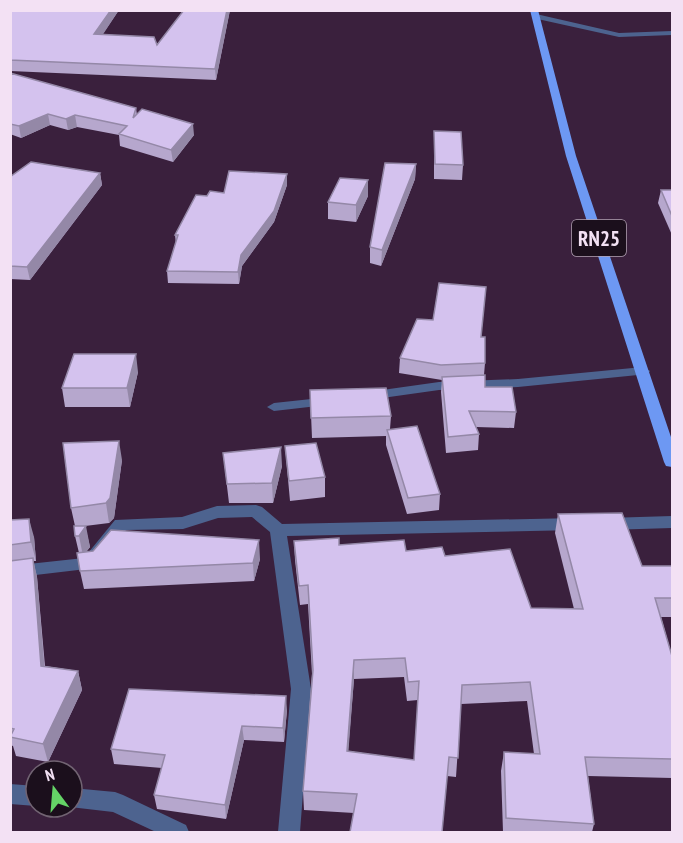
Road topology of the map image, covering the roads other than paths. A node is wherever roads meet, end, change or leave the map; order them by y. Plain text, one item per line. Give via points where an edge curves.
1 (535, 14) edge
2 (672, 33) edge
3 (643, 371) junction
4 (274, 407) dead end
5 (672, 462) edge
6 (672, 522) edge
7 (278, 531) junction
8 (10, 572) edge
9 (84, 799) edge
10 (178, 832) edge
11 (289, 832) edge

1 - 2 street via 619,35
1 - 3 main road, RN25 via 571,156
3 - 4 street via 439,386
3 - 5 main road, RN25
6 - 7 street
7 - 8 street via 256,511 217,512 183,523 121,524 89,564
7 - 11 street via 301,689
9 - 10 street via 115,802

